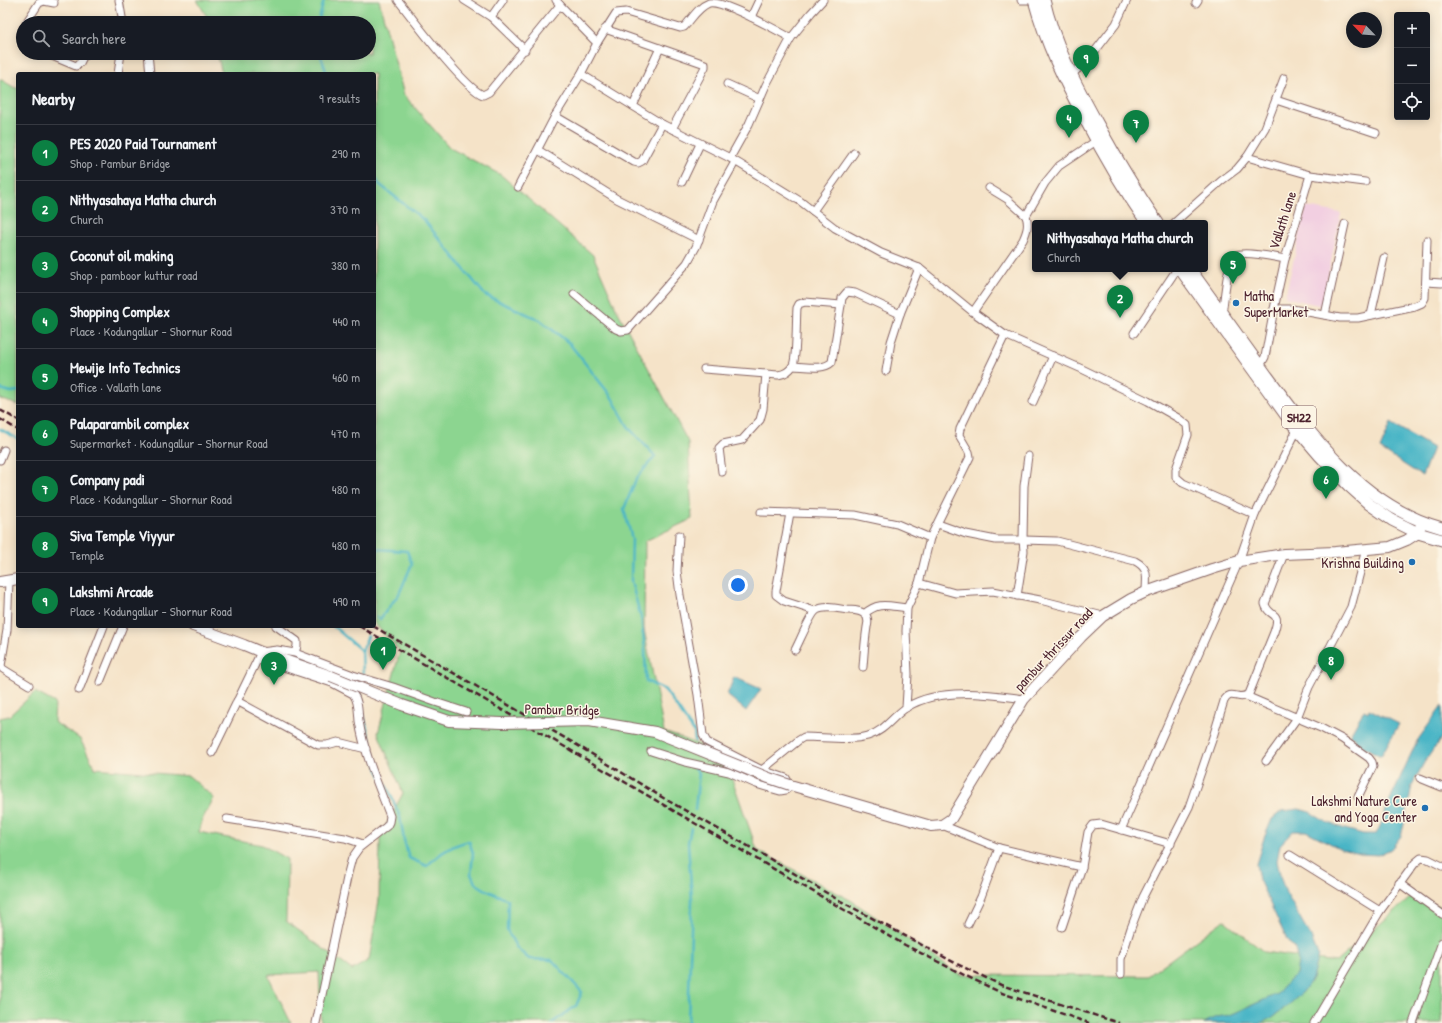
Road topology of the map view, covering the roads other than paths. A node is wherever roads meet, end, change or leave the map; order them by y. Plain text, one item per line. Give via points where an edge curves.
1 (119, 0) edge
2 (398, 0) edge
3 (464, 0) edge
4 (503, 0) edge
5 (758, 0) edge
6 (823, 0) edge
7 (1021, 0) edge
8 (1028, 0) edge
9 (1034, 0) edge
10 (1044, 0) edge
11 (1127, 0) edge
12 (558, 2) edge
13 (54, 3) dead end
14 (31, 16) edge
15 (122, 16) edge
16 (491, 17) junction
17 (751, 17) junction
18 (605, 29) junction
19 (791, 38) junction
20 (597, 43) junction
21 (660, 48) junction
22 (524, 50) junction
23 (62, 60) edge
24 (82, 60) edge
25 (120, 60) edge
26 (149, 60) edge
27 (118, 72) edge
28 (150, 72) edge
29 (581, 74) junction
30 (1068, 78) junction
31 (1284, 78) dead end
32 (727, 84) dead end
33 (760, 99) junction
34 (1276, 100) junction
35 (633, 106) junction
36 (555, 116) junction
37 (662, 124) junction
38 (672, 129) junction
39 (1376, 133) dead end
40 (1096, 141) junction
41 (700, 144) junction
42 (538, 150) junction
43 (854, 153) dead end
44 (1247, 157) junction
45 (733, 160) junction
46 (1310, 175) junction
47 (682, 182) dead end
48 (1365, 182) dead end
49 (518, 187) dead end
50 (989, 188) dead end
51 (813, 211) junction
52 (1026, 216) junction
53 (1145, 220) edge
54 (1156, 220) edge
55 (1177, 220) edge
56 (1345, 224) dead end
57 (699, 240) junction
58 (1427, 240) dead end
59 (1384, 258) dead end
60 (1285, 259) junction
61 (919, 268) junction
62 (1176, 272) edge
63 (1180, 272) edge
64 (1192, 272) edge
65 (1426, 282) junction
66 (1442, 283) edge
67 (574, 294) dead end
68 (841, 305) junction
69 (1274, 309) junction
70 (973, 312) junction
71 (900, 314) junction
72 (1222, 314) junction
73 (1325, 315) junction
74 (1371, 315) junction
75 (1134, 333) dead end
76 (1005, 335) junction
77 (1053, 356) junction
78 (792, 366) junction
79 (1260, 366) junction
80 (704, 369) dead end
81 (886, 371) dead end
82 (766, 374) junction
83 (1033, 402) dead end
84 (1297, 430) junction
85 (4, 450) dead end
86 (1028, 456) dead end
87 (0, 460) edge
88 (722, 472) dead end
89 (761, 512) dead end
90 (790, 513) junction
91 (1255, 515) junction
92 (1422, 522) junction
93 (938, 524) junction
94 (1442, 528) edge
95 (1418, 533) junction
96 (679, 536) dead end
97 (930, 538) junction
98 (1023, 540) junction
99 (1442, 540) edge
100 (1366, 549) junction
101 (1284, 554) junction
102 (1239, 561) junction
103 (9, 581) edge
104 (919, 582) junction
105 (1146, 592) junction
106 (1017, 596) junction
107 (907, 608) junction
108 (815, 611) junction
109 (864, 614) junction
110 (1103, 616) junction
111 (103, 628) edge
112 (122, 628) edge
113 (198, 628) edge
114 (279, 628) edge
115 (795, 650) dead end
116 (295, 653) junction
117 (260, 656) junction
118 (863, 667) dead end
119 (100, 682) dead end
120 (29, 685) dead end
121 (79, 690) dead end
122 (1246, 696) junction
123 (1024, 700) junction
124 (237, 701) junction
125 (906, 708) junction
126 (466, 712) dead end
127 (1297, 718) junction
128 (366, 749) junction
129 (651, 751) dead end
130 (212, 753) dead end
131 (1266, 761) dead end
132 (762, 770) junction
133 (1420, 778) dead end
134 (790, 785) junction
135 (1442, 787) edge
136 (1358, 797) dead end
137 (227, 819) dead end
138 (942, 825) junction
139 (1121, 830) junction
140 (363, 844) junction
141 (1171, 844) junction
142 (999, 848) junction
143 (1290, 855) dead end
144 (1442, 866) edge
145 (1082, 867) junction
146 (1399, 882) junction
147 (1380, 911) junction
148 (1442, 914) edge
149 (968, 924) dead end
150 (1062, 927) dead end
151 (1442, 942) edge
152 (1121, 974) dead end
153 (316, 1023) edge
154 (1314, 1023) edge
155 (1413, 1023) edge

1 - 15 street
2 - 22 street via 455,70 475,91 483,95 489,92
3 - 16 street
4 - 16 street
5 - 17 street
6 - 19 street
7 - 8 street
9 - 30 main road via 1051,52
10 - 30 main road
11 - 30 street via 1116,24 1089,59
12 - 20 street
12 - 22 street
13 - 14 street via 39,3
16 - 22 street
17 - 18 street via 713,3 704,6 680,28 620,11 612,17
17 - 19 street
18 - 20 street
18 - 21 street
19 - 33 street
20 - 29 street
21 - 35 street
21 - 38 street via 703,63 705,66
23 - 24 street via 76,66
25 - 27 street
26 - 28 street
29 - 35 street
29 - 36 street
30 - 40 main road
30 - 54 main road via 1084,100 1117,161
31 - 34 street
32 - 33 street
33 - 45 street
34 - 39 street
34 - 44 street via 1265,128
35 - 37 street
36 - 37 street via 638,163 642,161
36 - 42 street
37 - 38 street
38 - 41 street
40 - 52 street via 1059,166 1045,183
40 - 53 main road
41 - 45 street
41 - 47 street
42 - 49 street
42 - 57 street via 617,199
43 - 51 street
44 - 46 street
44 - 55 street via 1237,169
45 - 51 street
45 - 57 street via 713,201
46 - 48 street
46 - 60 street, Vallath lane
50 - 52 street via 1007,199
51 - 61 street via 835,228 881,253
52 - 70 street via 1028,224 1023,240
56 - 73 street
57 - 67 street via 687,263 628,330 620,331
58 - 65 street
59 - 74 street
60 - 69 street
60 - 72 street, Vallath lane via 1261,255 1234,255
61 - 70 street
61 - 71 street
62 - 75 street
63 - 84 main road, SH22
64 - 72 main road, SH22
65 - 66 street
65 - 74 street via 1425,298 1422,303
68 - 71 street via 845,294 850,292
68 - 78 street via 832,362 823,367
68 - 78 street via 805,302 799,304
69 - 73 street via 1292,309
69 - 79 street via 1265,357
70 - 76 street
71 - 81 street via 891,342
72 - 79 main road, SH22
73 - 74 street via 1340,318
76 - 77 street
76 - 93 street via 960,430 958,436 970,457
77 - 83 street
77 - 91 street via 1148,401 1187,425 1188,435 1176,476 1183,483
78 - 82 street via 784,374
79 - 92 main road, SH22 via 1309,429 1356,480 1395,509
80 - 82 street
82 - 88 street via 760,420 742,440 723,444 719,448
84 - 91 street
84 - 95 main road, SH22 via 1369,504 1392,520
85 - 87 street
86 - 98 street via 1024,486
89 - 90 street
90 - 97 street via 855,515 897,524
90 - 108 street via 776,595 784,601
91 - 102 street
92 - 94 main road, SH22
92 - 95 main road
93 - 97 street
93 - 98 street via 966,534 996,540
95 - 99 main road, SH22
95 - 100 main road, pambur thrissur road via 1390,547
96 - 132 street via 677,571 703,735 707,742
97 - 104 street
98 - 105 street via 1056,541 1135,561 1145,568
98 - 106 street via 1024,551
100 - 101 main road, pambur thrissur road
100 - 127 street via 1351,607 1309,687
101 - 102 main road, pambur thrissur road
101 - 122 street via 1264,604 1275,615 1277,623 1252,688
102 - 105 main road, pambur thrissur road
102 - 139 street
103 - 120 street via 7,630 2,666
104 - 106 street via 956,593 993,592
104 - 107 street
105 - 110 main road, pambur thrissur road
106 - 110 street
107 - 109 street via 878,605
107 - 125 street
108 - 109 street via 828,608
108 - 115 street
109 - 118 street via 868,623
110 - 123 main road, pambur thrissur road
111 - 121 street
112 - 119 street
113 - 117 main road, Pambur Bridge via 244,645
114 - 116 street via 297,642
116 - 117 street via 277,650
116 - 126 street
117 - 124 street
117 - 128 street via 354,694
117 - 134 main road, Pambur Bridge, bridge via 331,676 449,721 589,721 655,732
122 - 127 street
122 - 141 street via 1226,696 1189,807
123 - 125 street via 995,695 956,694 922,699
123 - 138 main road, pambur thrissur road via 951,819
124 - 128 street via 318,745 338,742
124 - 130 street
125 - 132 street via 879,732 867,736 804,737
127 - 131 street
127 - 136 street via 1342,739 1369,758 1373,766
128 - 140 street via 390,818 382,831
129 - 134 street via 729,772 780,791 786,790
132 - 134 street via 786,778
133 - 135 street
134 - 138 main road via 932,826
137 - 140 street via 345,838
138 - 142 street
139 - 141 street
139 - 145 street via 1101,824 1093,825 1085,843
140 - 153 street via 352,858 348,873
141 - 152 street via 1143,897 1131,928 1121,959
142 - 145 street
142 - 149 street via 981,898
143 - 147 street
144 - 146 street via 1421,858
145 - 150 street
146 - 147 street
146 - 148 street
147 - 154 street
151 - 155 street

